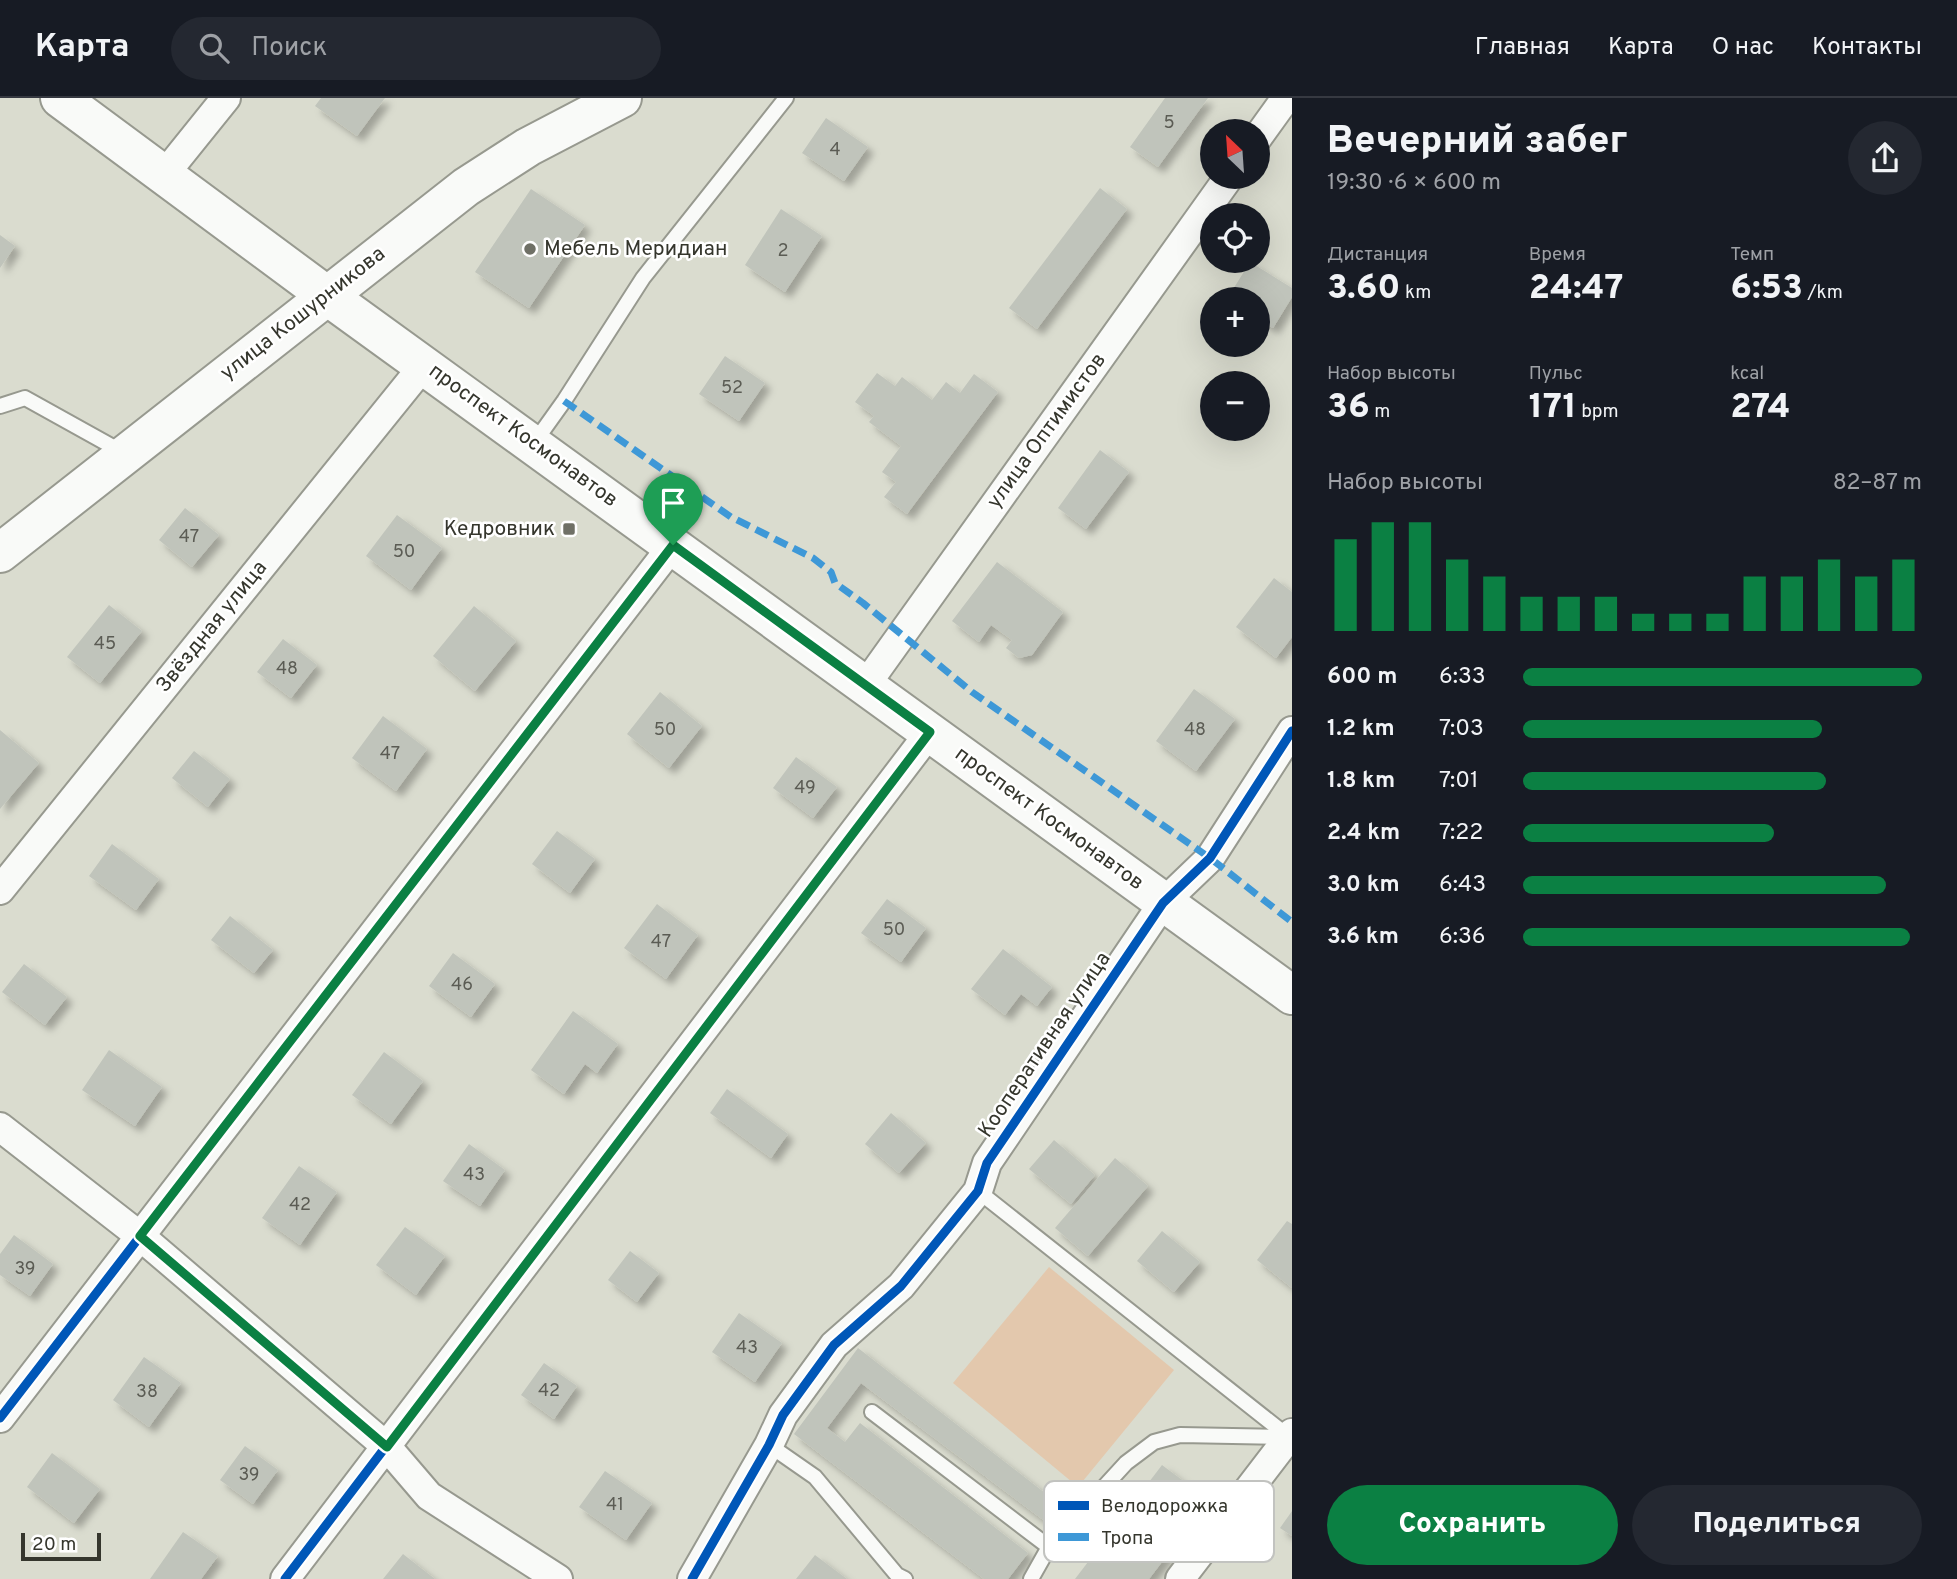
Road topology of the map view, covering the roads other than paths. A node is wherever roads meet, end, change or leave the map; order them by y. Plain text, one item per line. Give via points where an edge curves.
1 (60, 98) edge
2 (226, 98) edge
3 (622, 98) edge
4 (786, 98) edge
5 (1286, 98) edge
6 (1270, 120) edge
7 (164, 175) junction
8 (1221, 189) edge
9 (326, 295) junction
10 (424, 365) junction
11 (0, 407) edge
12 (533, 444) junction
13 (125, 453) junction
14 (673, 545) junction
15 (0, 553) edge
16 (865, 686) junction
17 (1292, 731) edge
18 (930, 732) junction
19 (0, 890) edge
20 (1163, 903) junction
21 (1292, 995) edge
22 (0, 1127) edge
23 (978, 1191) junction
24 (140, 1236) junction
25 (872, 1412) dead end
26 (0, 1418) edge
27 (1291, 1435) edge
28 (769, 1446) junction
29 (387, 1447) junction
30 (1110, 1481) edge
31 (1256, 1481) edge
32 (1044, 1543) edge
33 (1044, 1556) edge
34 (1193, 1562) edge
35 (285, 1579) edge
36 (558, 1579) edge
37 (692, 1579) edge
38 (905, 1579) edge
39 (1031, 1579) edge
40 (1180, 1579) edge

1 - 7 main road, проспект Космонавтов
2 - 7 street
3 - 9 main road, улица Кошурникова via 528,147 466,187
4 - 12 lane via 643,278
5 - 6 street
7 - 9 main road, проспект Космонавтов
8 - 16 street, улица Оптимистов
9 - 10 main road, проспект Космонавтов
9 - 13 main road, улица Кошурникова
10 - 12 main road, проспект Космонавтов
10 - 19 street, Звёздная улица
11 - 13 lane via 25,398
12 - 14 main road, проспект Космонавтов
13 - 15 main road, улица Кошурникова
14 - 16 main road, проспект Космонавтов
14 - 24 street
16 - 18 main road, проспект Космонавтов
17 - 20 street, Кооперативная улица via 1210,858
18 - 20 main road, проспект Космонавтов
18 - 29 street
20 - 21 main road, проспект Космонавтов
20 - 23 street, Кооперативная улица via 987,1163
22 - 24 street
23 - 27 lane
23 - 28 street, Кооперативная улица via 901,1286 834,1345 783,1415
24 - 26 street
24 - 29 street
25 - 32 lane
27 - 30 lane via 1180,1435 1154,1442
27 - 31 street
28 - 37 street, Кооперативная улица
28 - 38 lane via 815,1477
29 - 35 street
29 - 36 street via 429,1496
33 - 39 lane
34 - 40 street

